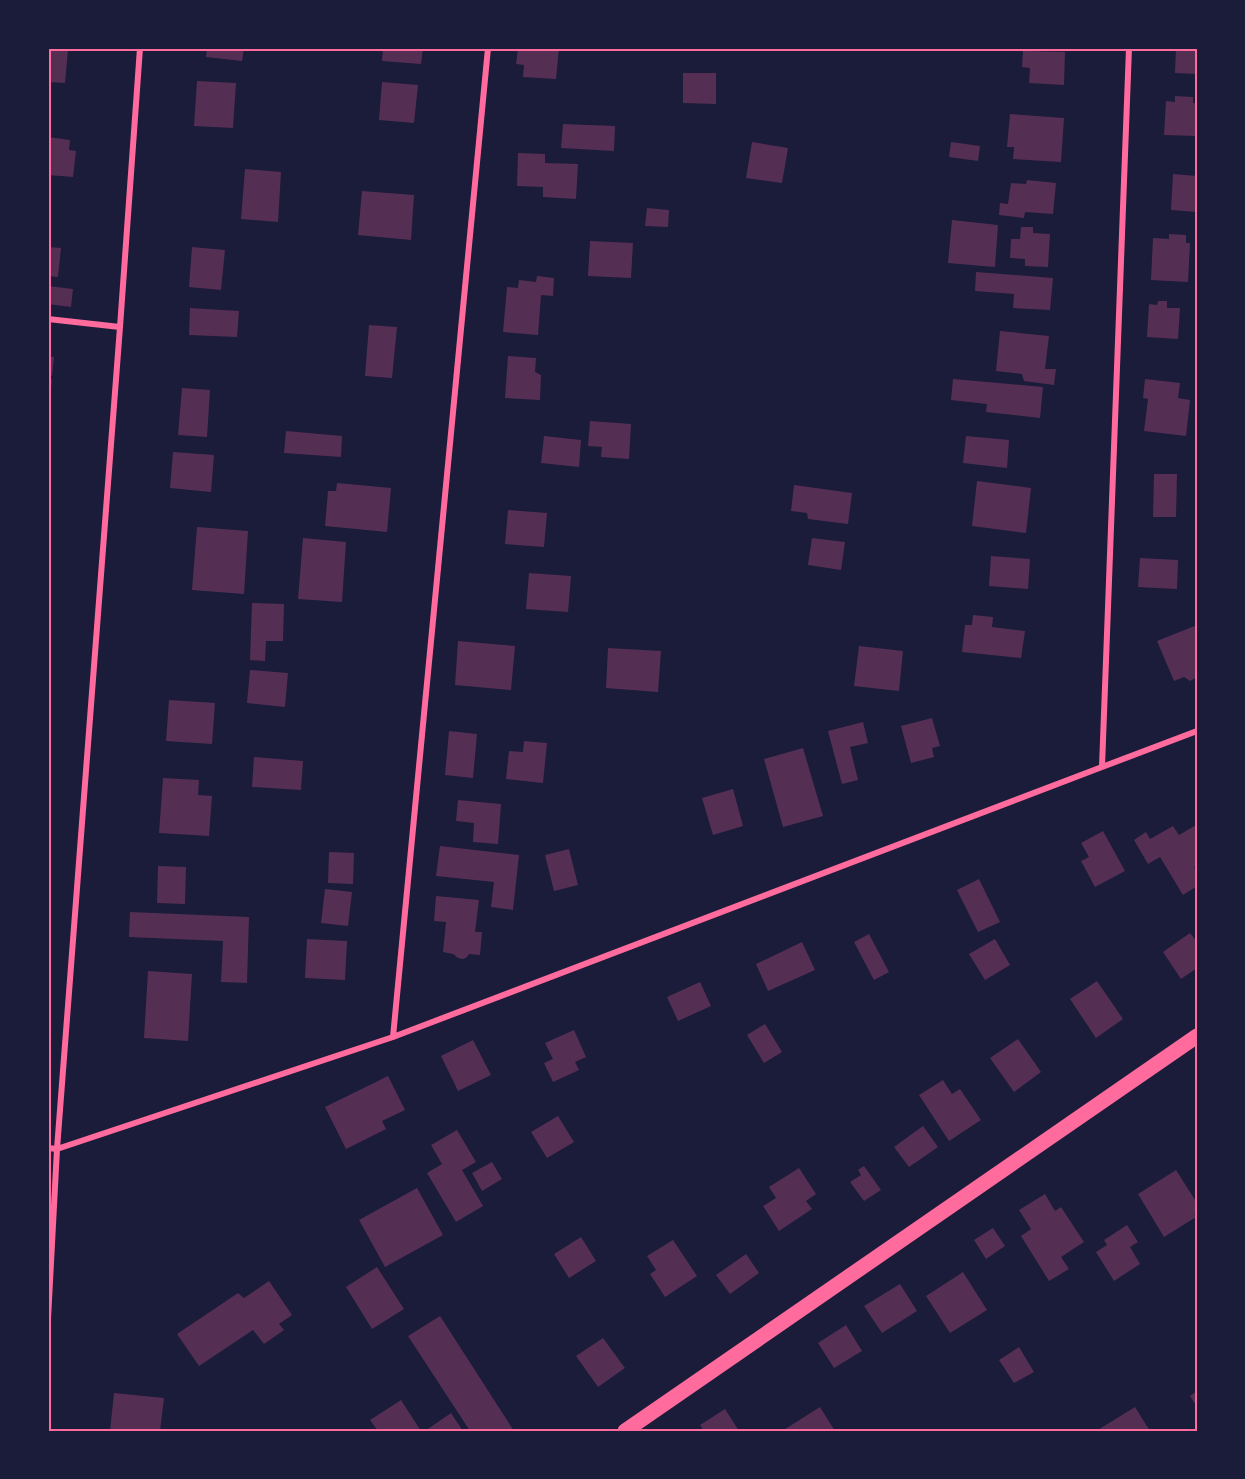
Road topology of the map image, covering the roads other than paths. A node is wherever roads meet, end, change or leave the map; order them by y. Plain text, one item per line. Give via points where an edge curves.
1 (140, 48) edge
2 (488, 48) edge
3 (1129, 48) edge
4 (48, 319) edge
5 (120, 327) junction
6 (1197, 731) edge
7 (1102, 766) junction
8 (1197, 1036) edge
9 (393, 1037) junction
10 (48, 1148) edge
11 (57, 1149) junction
12 (48, 1320) edge
13 (625, 1431) edge

1 - 5 street
2 - 9 street
3 - 7 street
4 - 5 street
5 - 11 street
6 - 7 street
7 - 9 street
8 - 13 main road
9 - 11 street
10 - 11 street
11 - 12 street

